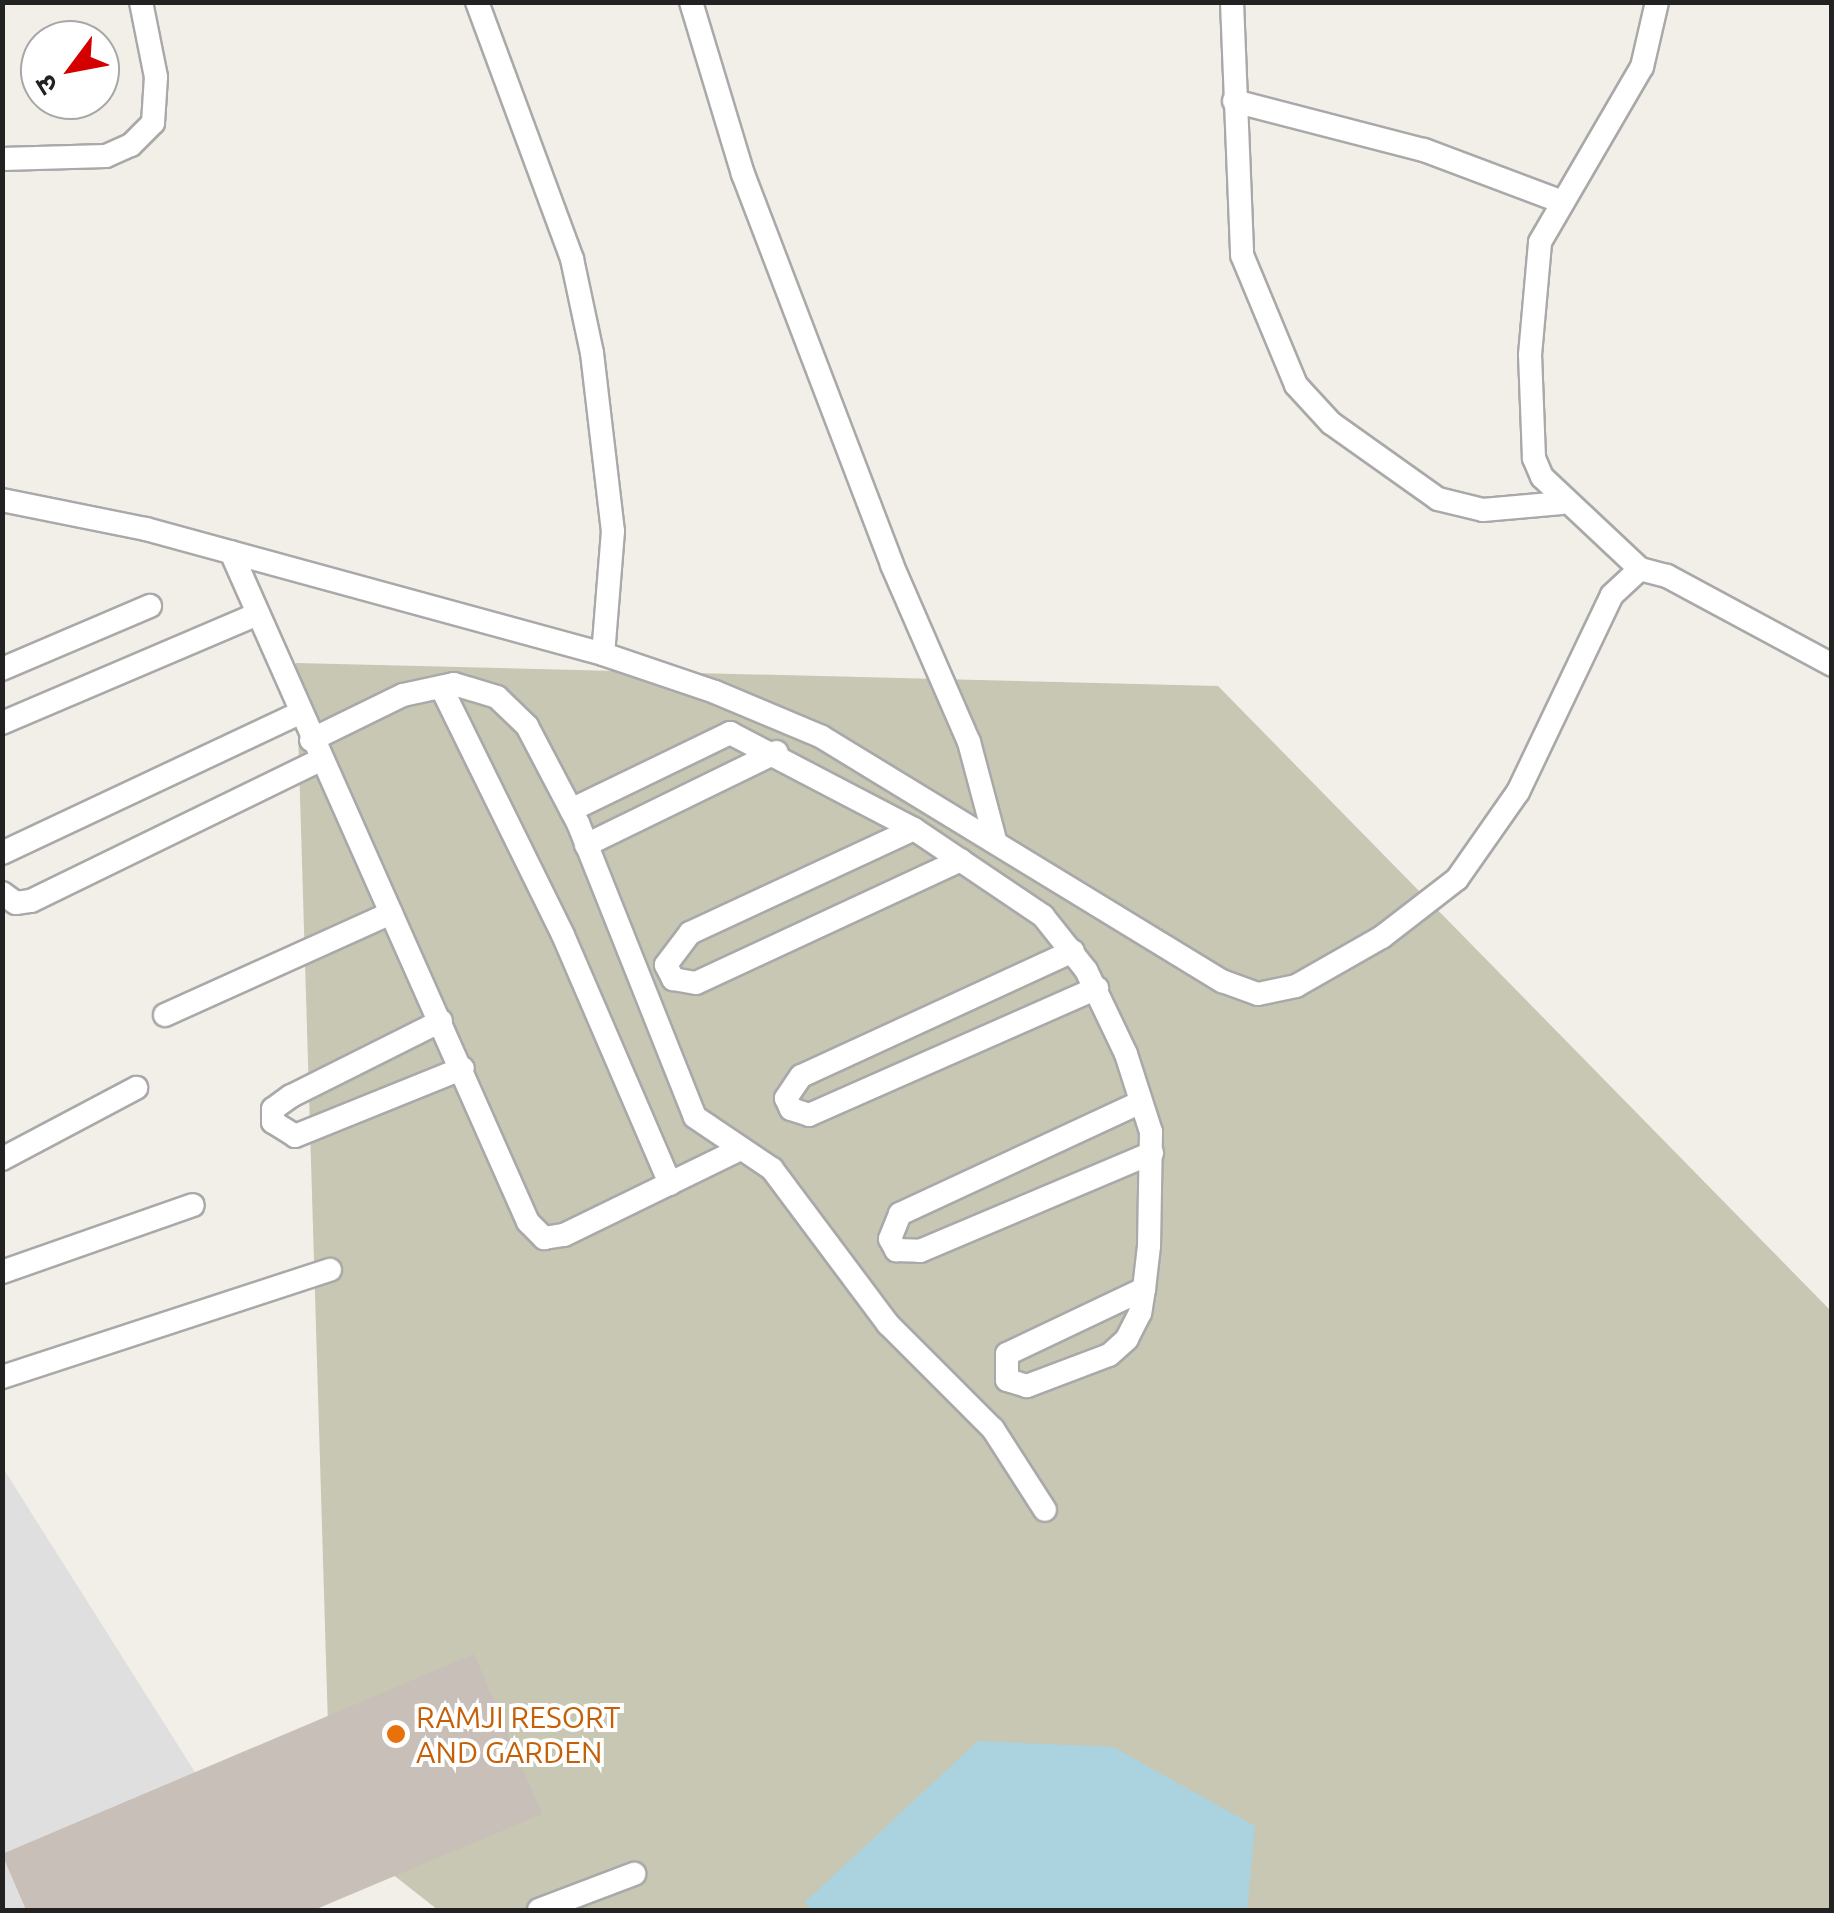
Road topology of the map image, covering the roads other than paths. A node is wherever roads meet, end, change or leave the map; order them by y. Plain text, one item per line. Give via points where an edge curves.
1 (141, 2) edge
2 (477, 2) edge
3 (692, 2) edge
4 (1232, 2) edge
5 (1657, 2) edge
6 (1234, 100) junction
7 (2, 159) edge
8 (1562, 202) junction
9 (2, 500) edge
10 (1562, 503) junction
11 (231, 552) junction
12 (1640, 569) junction
13 (150, 606) dead end
14 (257, 614) junction
15 (604, 654) junction
16 (1832, 664) edge
17 (2, 669) edge
18 (441, 687) junction
19 (299, 713) junction
20 (2, 723) edge
21 (316, 750) junction
22 (777, 752) junction
23 (571, 810) junction
24 (914, 830) junction
25 (995, 840) junction
26 (586, 845) junction
27 (2, 854) edge
28 (961, 860) junction
29 (2, 892) edge
30 (391, 914) junction
31 (1073, 951) junction
32 (1097, 988) junction
33 (165, 1016) dead end
34 (441, 1021) junction
35 (463, 1068) junction
36 (136, 1088) dead end
37 (1141, 1102) junction
38 (740, 1149) junction
39 (1152, 1153) junction
40 (2, 1159) edge
41 (670, 1184) junction
42 (193, 1205) dead end
43 (330, 1270) dead end
44 (2, 1272) edge
45 (1144, 1289) junction
46 (2, 1377) edge
47 (1045, 1510) dead end
48 (634, 1874) dead end
49 (540, 1910) edge

1 - 7 street via 156,77 153,124 106,156
2 - 15 street via 572,258 592,352 612,531
3 - 25 street via 743,174 892,565 968,742
4 - 6 street
5 - 8 street via 1642,66
6 - 8 street via 1424,150
6 - 10 street via 1242,255 1280,354 1311,405 1438,500 1483,510
8 - 10 street via 1540,242 1530,355 1534,458
9 - 11 street
10 - 12 street
11 - 14 street
11 - 15 street
12 - 16 street via 1668,576
12 - 25 street via 1612,595 1486,844 1457,879 1382,938 1296,986 1258,994 1222,982
13 - 17 street
14 - 19 street
14 - 20 street
15 - 25 street via 822,737
18 - 21 street via 404,696
18 - 23 street via 454,684 497,697 527,726
18 - 41 street via 563,935
19 - 21 street
19 - 27 street
21 - 29 street via 31,901 16,902
21 - 30 street
22 - 23 street via 730,733
22 - 24 street
22 - 26 street
23 - 26 street
24 - 28 street
24 - 28 street via 690,933 666,965 673,979 696,983
26 - 38 street via 678,1086 696,1117
28 - 31 street via 1043,916
30 - 33 street
30 - 34 street
31 - 32 street
31 - 32 street via 801,1076 786,1098 790,1110 809,1115
32 - 37 street
34 - 35 street
34 - 35 street via 291,1096 273,1108 272,1122 295,1136
35 - 41 street via 528,1222 544,1238 564,1235
36 - 40 street
37 - 39 street
37 - 39 street via 900,1214 890,1240 896,1250 920,1251
38 - 41 street
38 - 47 street via 772,1168 888,1324 993,1429
39 - 45 street
42 - 44 street
43 - 46 street
45 - 45 street via 1007,1354 1007,1380 1027,1386 1109,1355 1127,1339
48 - 49 street

